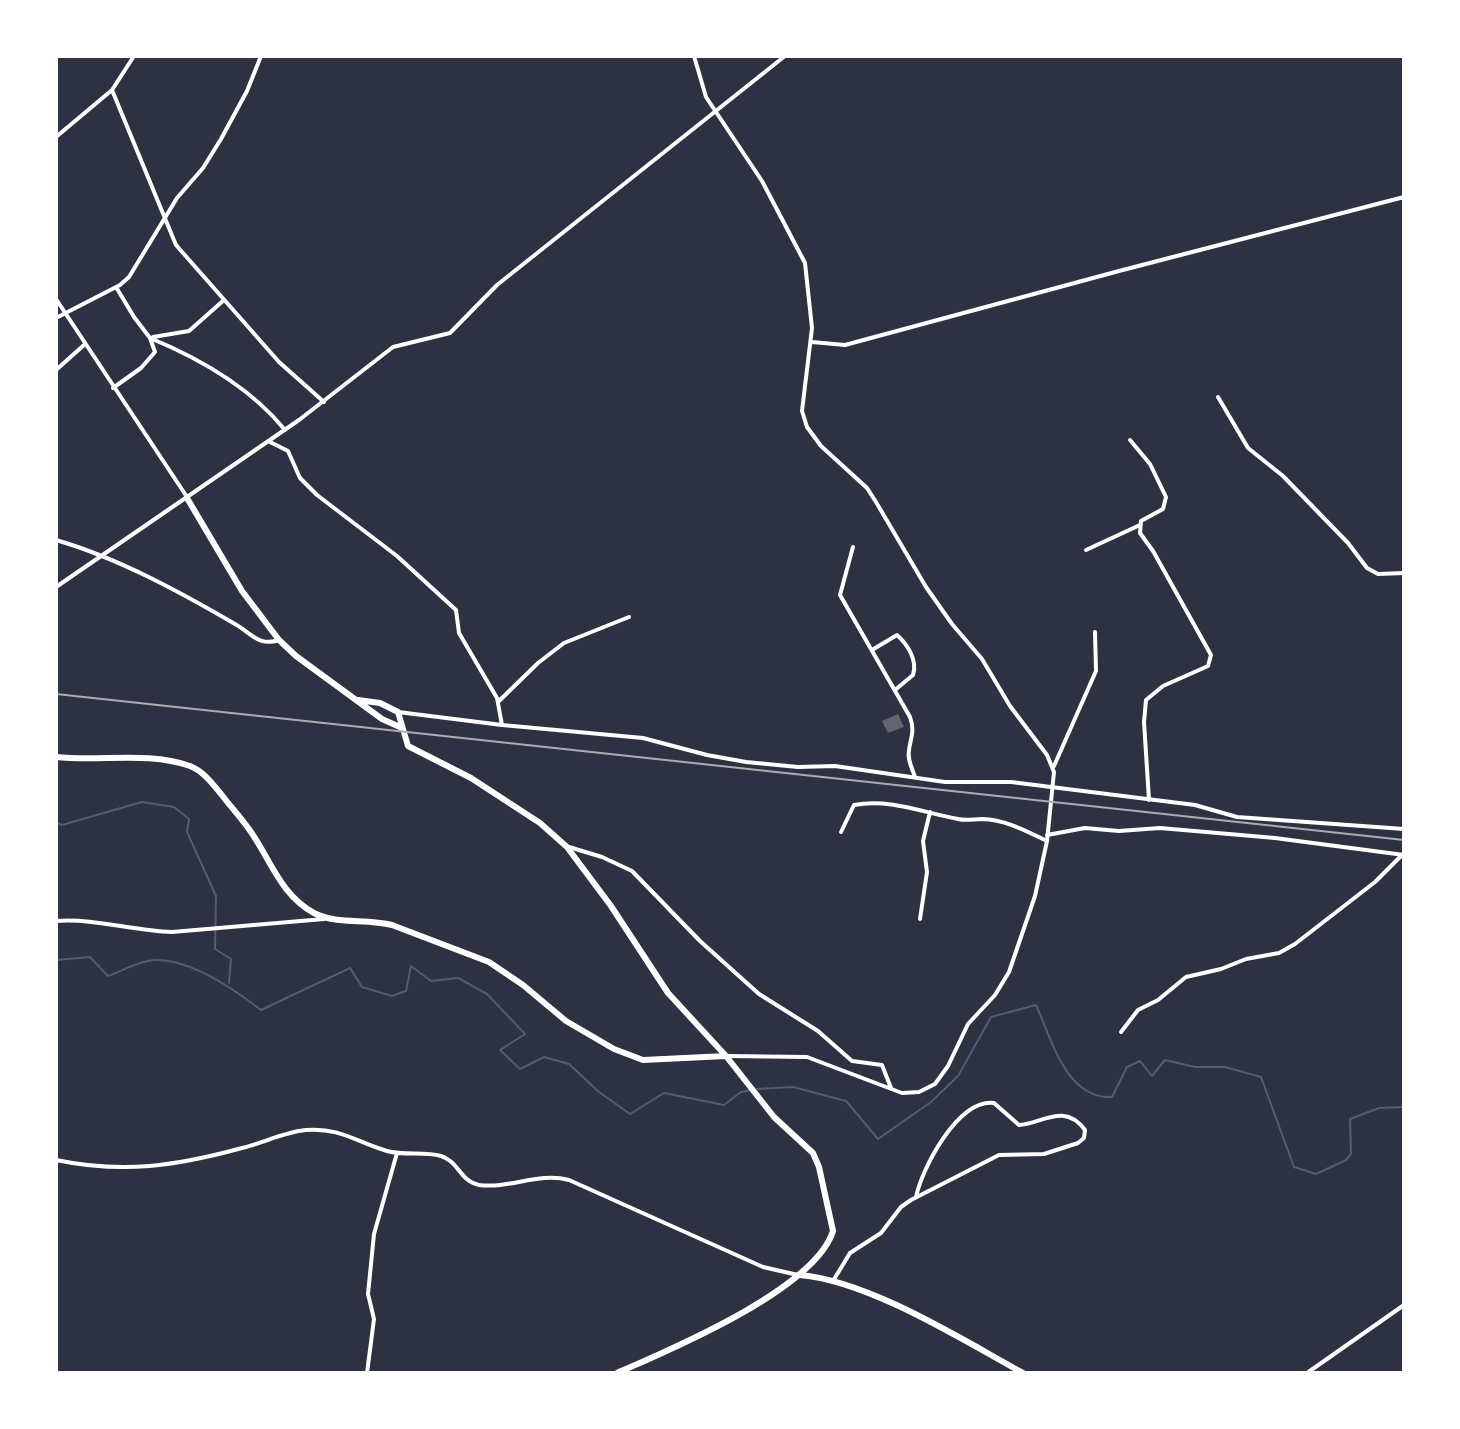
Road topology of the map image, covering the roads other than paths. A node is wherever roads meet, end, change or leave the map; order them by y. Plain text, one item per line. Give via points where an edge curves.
1 (134, 56) edge
2 (261, 56) edge
3 (694, 56) edge
4 (785, 56) edge
5 (112, 90) junction
6 (716, 111) junction
7 (56, 137) edge
8 (1404, 197) edge
9 (164, 220) junction
10 (116, 287) junction
11 (56, 299) edge
12 (224, 300) junction
13 (65, 314) junction
14 (56, 318) edge
15 (150, 338) junction
16 (812, 342) junction
17 (84, 345) junction
18 (56, 370) edge
19 (113, 388) junction
20 (1218, 397) dead end
21 (324, 402) junction
22 (285, 430) junction
23 (1130, 440) dead end
24 (268, 441) junction
25 (187, 498) junction
26 (1140, 525) junction
27 (56, 540) edge
28 (853, 547) dead end
29 (1086, 550) dead end
30 (102, 555) junction
31 (1404, 573) edge
32 (56, 587) edge
33 (629, 617) dead end
34 (1095, 632) dead end
35 (279, 640) junction
36 (872, 650) junction
37 (895, 690) junction
38 (358, 700) junction
39 (498, 702) junction
40 (398, 712) junction
41 (502, 725) junction
42 (402, 728) junction
43 (56, 757) edge
44 (1053, 768) junction
45 (915, 777) junction
46 (1053, 787) junction
47 (1149, 800) junction
48 (930, 812) junction
49 (1404, 829) edge
50 (841, 832) dead end
51 (1047, 838) junction
52 (567, 847) junction
53 (1403, 854) edge
54 (329, 919) junction
55 (920, 919) dead end
56 (56, 921) edge
57 (1121, 1032) dead end
58 (726, 1056) junction
59 (892, 1090) junction
60 (397, 1153) junction
61 (56, 1160) edge
62 (916, 1197) junction
63 (800, 1275) junction
64 (833, 1281) junction
65 (1404, 1305) edge
66 (634, 1370) edge
67 (367, 1373) edge
68 (617, 1373) edge
69 (1023, 1373) edge
70 (1307, 1373) edge

1 - 5 street
2 - 9 street via 221,139
3 - 6 street via 701,86
4 - 6 street
5 - 7 street
5 - 9 street
6 - 16 street via 801,254
6 - 21 street via 497,285 450,333 393,347
8 - 16 street via 845,345
9 - 10 street via 129,277
9 - 12 street via 176,245
10 - 13 street
10 - 15 street
11 - 13 street
12 - 15 street via 189,331
12 - 21 street
13 - 14 street
13 - 17 street
15 - 19 street via 154,355
15 - 22 street via 223,375 263,405
16 - 44 street via 803,400 807,427 867,488 926,587 982,659
17 - 18 street
17 - 19 street
19 - 25 street
20 - 31 street via 1248,448 1283,476 1367,568 1378,574
21 - 22 street
22 - 24 street
23 - 26 street via 1150,464 1166,497 1163,509
24 - 25 street
24 - 39 street via 288,451 300,478 317,495 408,565 456,610 459,633
25 - 30 street
25 - 35 street via 242,591
26 - 29 street
26 - 47 street via 1212,660 1146,700
27 - 30 street
28 - 36 street via 840,595
30 - 32 street
30 - 35 street via 192,598 259,641
33 - 39 street via 564,643
34 - 44 street via 1096,671
35 - 38 street
36 - 37 street
36 - 37 street via 897,635 912,657 913,675
37 - 45 street via 913,724 909,758
38 - 40 street
38 - 42 street
39 - 41 street
40 - 41 street
40 - 42 street
41 - 45 street via 643,738 746,762
42 - 52 street via 410,748 471,778
43 - 54 street via 164,760 198,770 252,833 292,896
44 - 46 street
45 - 46 street
46 - 47 street
46 - 51 street
47 - 49 street via 1237,817
48 - 50 street via 855,804
48 - 51 street via 1012,825
48 - 55 street via 923,841 927,872
51 - 53 street via 1085,828 1160,828
51 - 59 street via 1031,907 1000,988 968,1024 935,1084 911,1093
52 - 58 street via 668,993
52 - 59 street via 632,871 741,980 818,1031 852,1061 882,1065
53 - 57 street via 1295,944 1186,977 1138,1010
54 - 56 street via 151,931 90,920
54 - 58 street via 379,921 475,956 508,974 566,1021 631,1056
58 - 59 street via 807,1057
58 - 63 street via 774,1117 813,1153 819,1167 833,1231 818,1259
60 - 61 street via 318,1129 207,1158 143,1167 113,1169
60 - 63 street via 443,1156 480,1185 510,1185 539,1177 569,1180 763,1267
60 - 67 street via 374,1234 368,1294 374,1319
62 - 62 street via 939,1144 979,1104 994,1103 1019,1125 1052,1115 1075,1121 1085,1130 1078,1143 1044,1154 999,1155
62 - 64 street via 881,1233 850,1253
63 - 64 street
63 - 66 street
64 - 69 street via 868,1293
65 - 70 street
66 - 68 street

